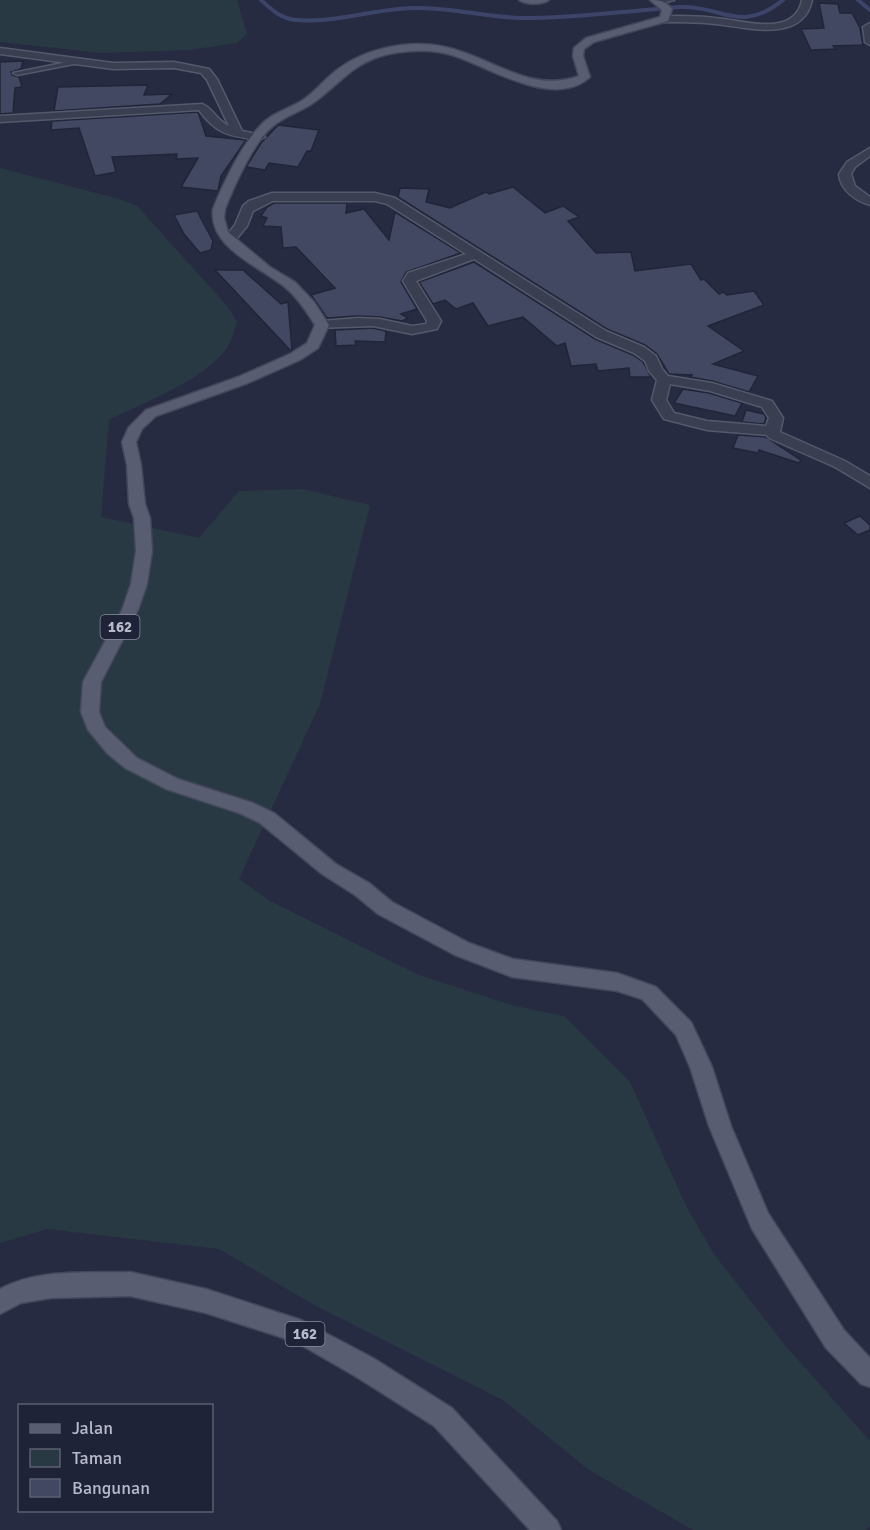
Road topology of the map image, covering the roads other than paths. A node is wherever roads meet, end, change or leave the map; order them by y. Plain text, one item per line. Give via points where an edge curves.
1 (524, 0) edge
2 (544, 0) edge
3 (661, 0) edge
4 (807, 0) edge
5 (664, 19) junction
6 (870, 26) edge
7 (870, 42) edge
8 (0, 51) edge
9 (77, 62) junction
10 (17, 73) dead end
11 (0, 119) edge
12 (238, 134) junction
13 (260, 137) junction
14 (870, 151) edge
15 (870, 201) edge
16 (229, 240) junction
17 (475, 255) junction
18 (322, 325) junction
19 (664, 380) junction
20 (772, 431) junction
21 (870, 483) edge
22 (0, 1302) edge
23 (870, 1375) edge
24 (548, 1530) edge

1 - 2 main road
3 - 5 main road via 667,9
4 - 5 street via 801,14 788,23 768,28 712,20
5 - 13 main road via 590,40 577,52 585,77 561,86 526,83 437,49 377,54 345,69 309,101 265,127
6 - 7 street
8 - 9 street
9 - 10 lane
9 - 12 street via 186,66 205,71 213,79
11 - 12 street via 201,107 215,124
12 - 13 street
13 - 16 main road via 219,209 219,225
14 - 15 street via 847,168 845,174 852,190
16 - 17 street via 241,226 247,209 272,197 375,197 391,201
16 - 18 main road via 290,285
17 - 18 street via 409,281 434,321 432,326 404,330 379,323
17 - 19 street via 601,334 639,350 651,358
18 - 23 main road, 162 via 313,345 295,357 151,413 136,427 129,442 144,551 130,610 92,682 90,712 97,730 131,763 172,784 267,818 385,908 462,949 512,969 617,982 649,993 684,1029 760,1221 835,1339
19 - 20 street via 712,387 767,404 776,418
19 - 20 street via 659,400 669,416 716,428
20 - 21 street via 778,438 840,464
22 - 24 main road, 162 via 18,1292 51,1286 130,1284 206,1301 301,1332 443,1417

